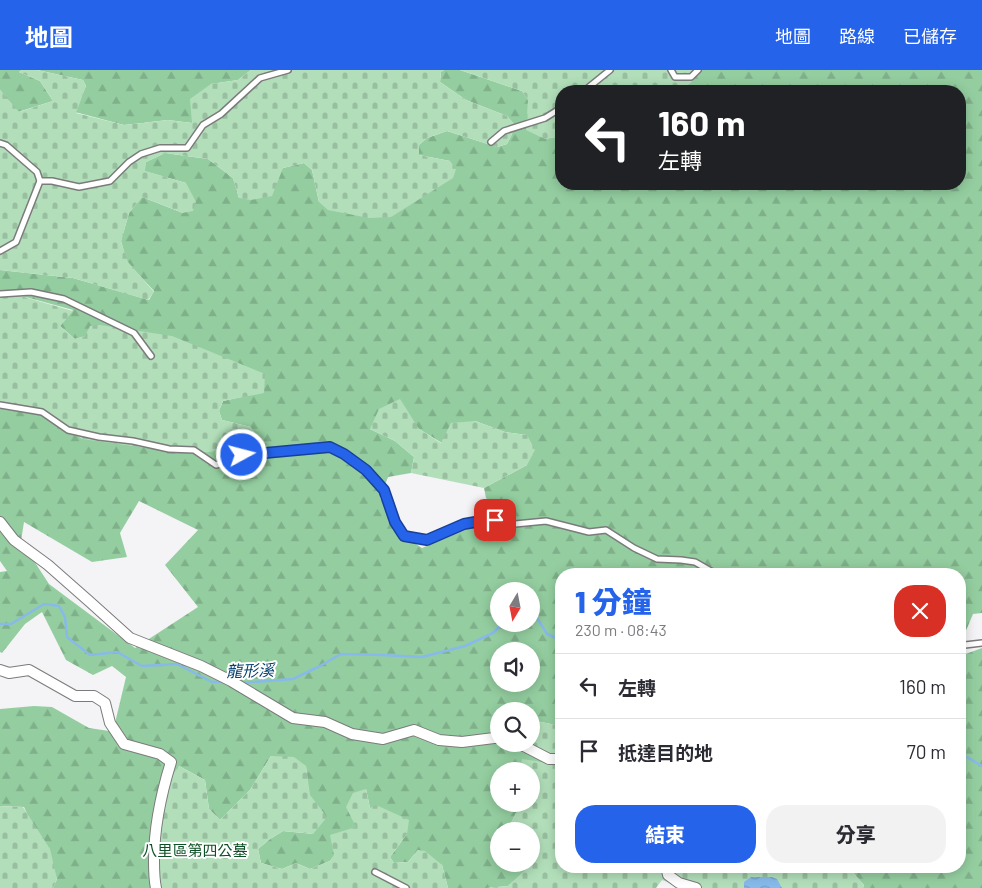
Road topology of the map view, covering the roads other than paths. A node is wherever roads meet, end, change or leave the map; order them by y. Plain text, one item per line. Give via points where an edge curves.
1 (288, 70) edge
2 (610, 70) edge
3 (671, 70) edge
4 (698, 70) edge
5 (591, 85) edge
6 (555, 112) edge
7 (491, 142) dead end
8 (0, 143) edge
9 (40, 181) junction
10 (0, 251) edge
11 (0, 294) edge
12 (151, 356) dead end
13 (0, 405) edge
14 (0, 522) edge
15 (706, 568) edge
16 (982, 643) edge
17 (966, 645) edge
18 (0, 670) edge
19 (490, 738) edge
20 (535, 752) edge
21 (555, 759) edge
22 (375, 872) dead end
23 (668, 873) edge
24 (156, 888) edge
25 (406, 888) edge
26 (696, 888) edge

1 - 9 lane via 260,78 221,114 203,125 187,148 160,148 141,154 110,181 79,187
2 - 5 lane
3 - 4 lane via 675,77 691,77
6 - 7 lane via 504,131
8 - 9 lane via 37,172
9 - 10 lane via 16,242
11 - 12 lane via 30,292 64,299 134,333
13 - 15 lane via 42,412 68,430 169,449 194,450 216,465 242,455 330,447 366,470 384,490 395,522 404,536 427,540 464,524 481,521 546,522 589,532 606,530 656,559 695,562
14 - 19 street via 14,540 48,565 130,638 201,666 293,718 325,722 352,734 383,739 414,730 440,740 462,742
16 - 17 lane
18 - 24 street via 9,673 29,670 74,696 94,696 104,703 110,723 124,744 160,754 171,762 162,792 154,844
20 - 21 street
22 - 25 lane
23 - 26 street via 679,883

